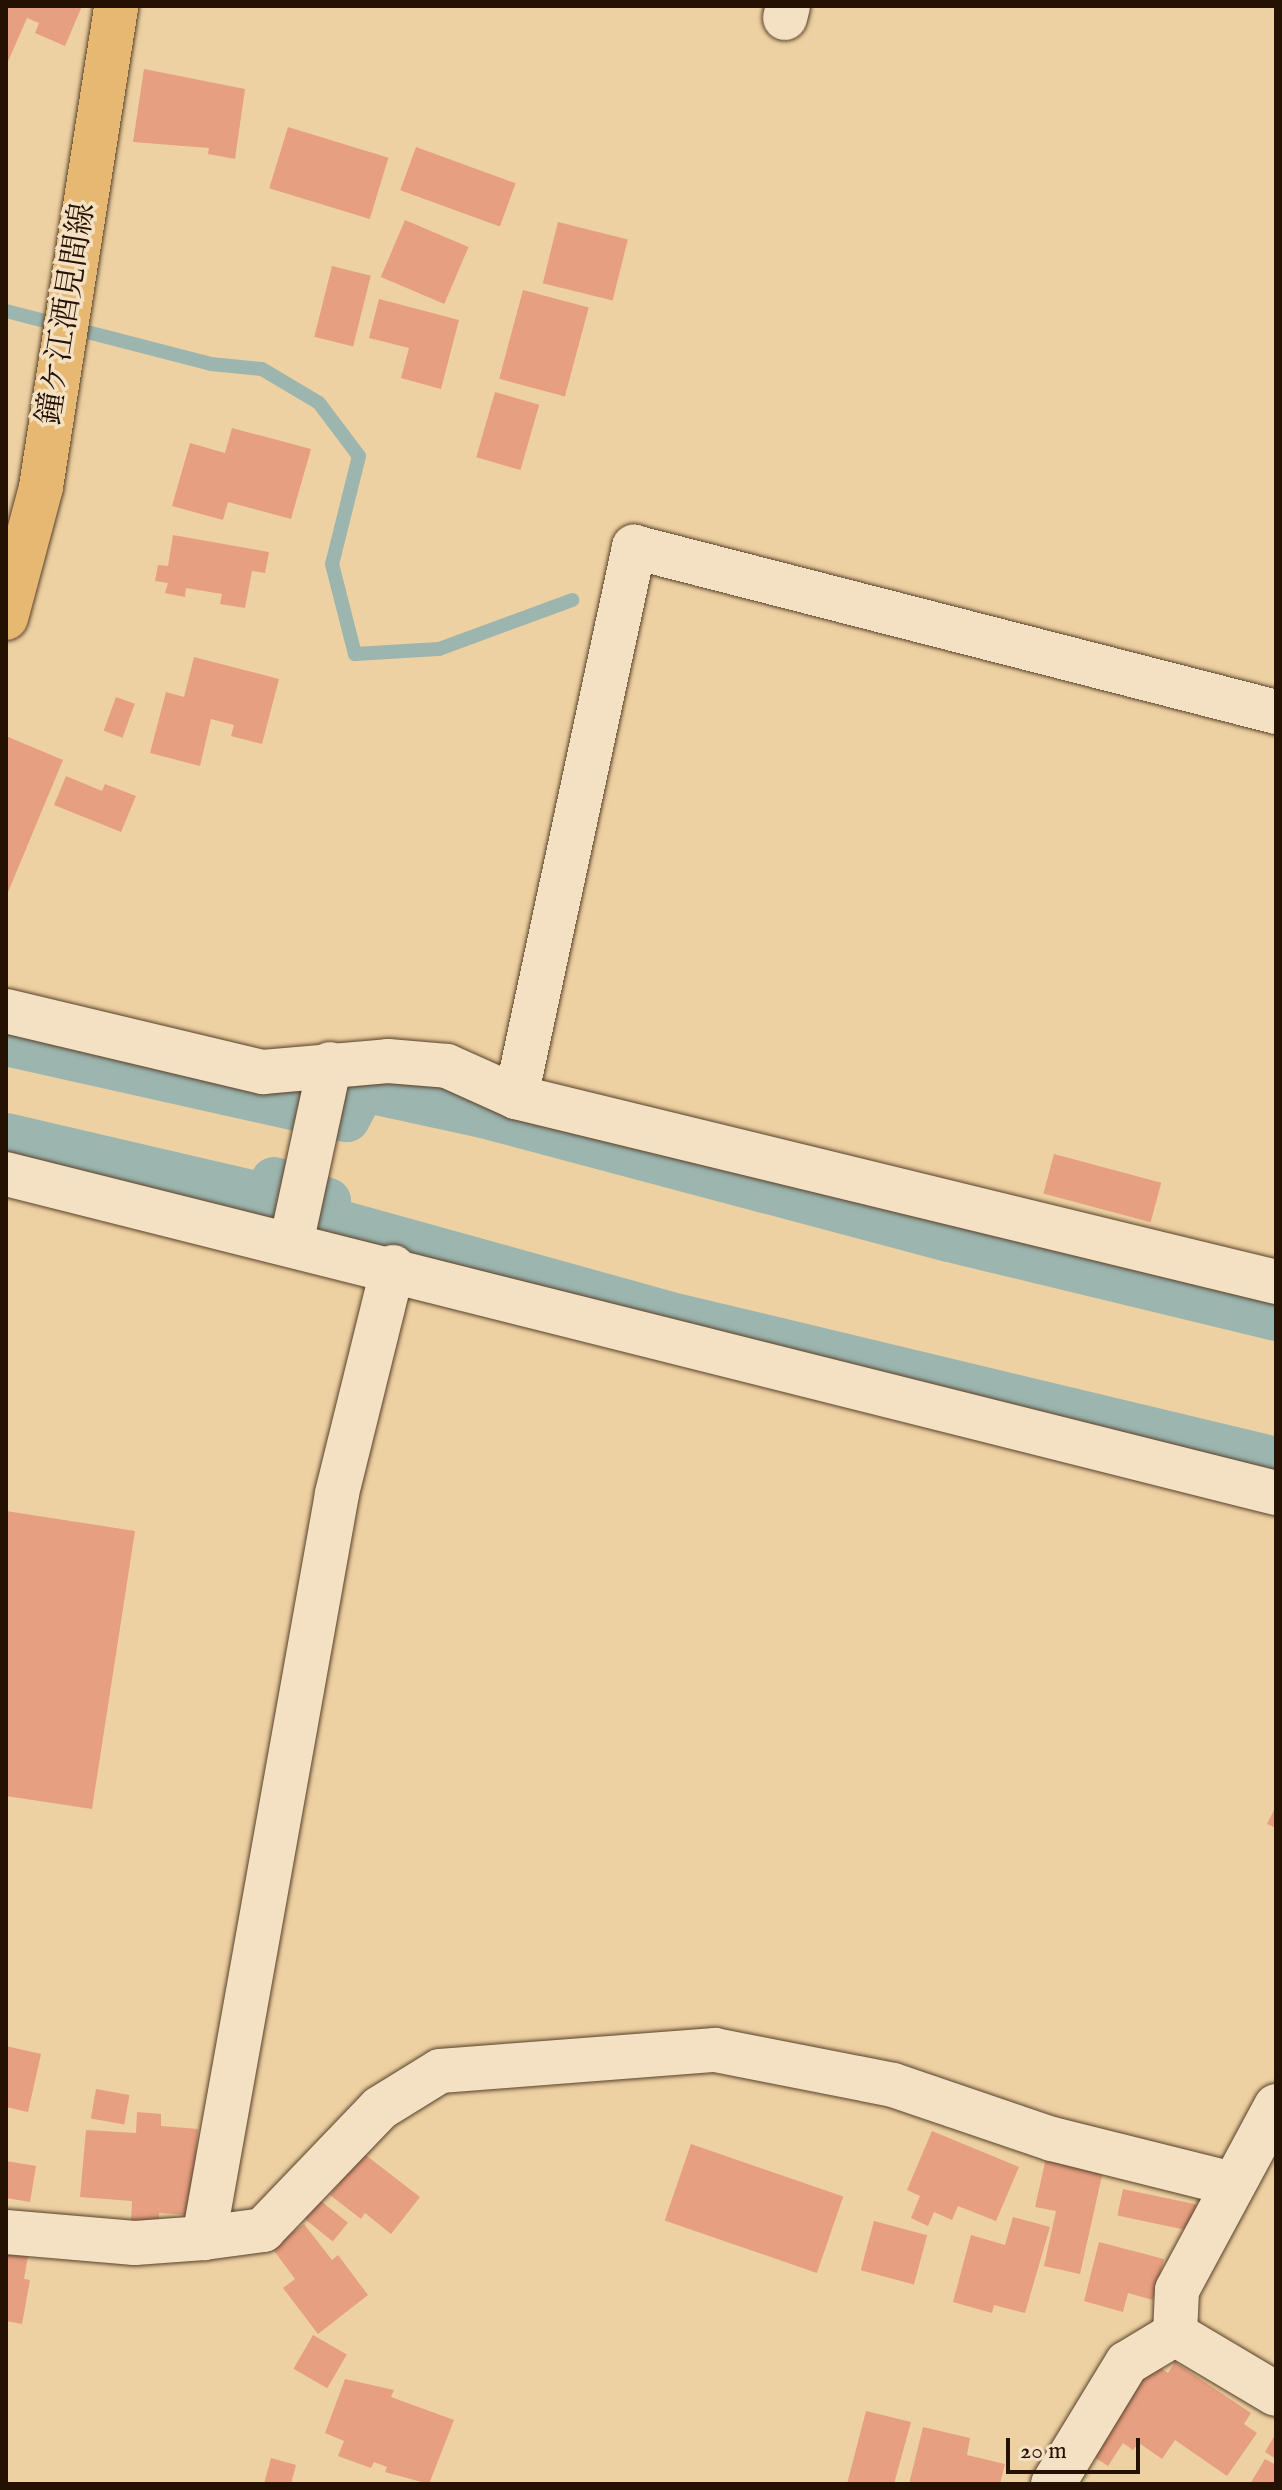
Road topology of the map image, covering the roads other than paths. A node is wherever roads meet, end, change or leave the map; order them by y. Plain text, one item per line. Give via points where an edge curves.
1 (116, 6) edge
2 (6, 618) edge
3 (1276, 712) edge
4 (6, 1011) edge
5 (330, 1064) junction
6 (516, 1097) junction
7 (6, 1174) edge
8 (291, 1244) junction
9 (393, 1267) junction
10 (1276, 1282) edge
11 (1276, 1493) edge
12 (1276, 2106) edge
13 (1232, 2184) junction
14 (6, 2232) edge
15 (204, 2238) junction
16 (1175, 2334) junction
17 (1276, 2394) edge
18 (1053, 2484) edge

1 - 2 main road, 鐘ケ江酒見間線 via 41,487
3 - 6 street via 634,547
4 - 5 street via 263,1072
5 - 6 street via 447,1066
5 - 8 street
6 - 10 street
7 - 8 street
8 - 9 street
9 - 11 street
9 - 15 street via 337,1494
12 - 13 street
13 - 15 street via 1052,2139 893,2085 715,2050 440,2071 380,2108 263,2230
13 - 16 street via 1177,2290
14 - 15 street via 135,2243
16 - 17 street
16 - 18 street via 1127,2363

